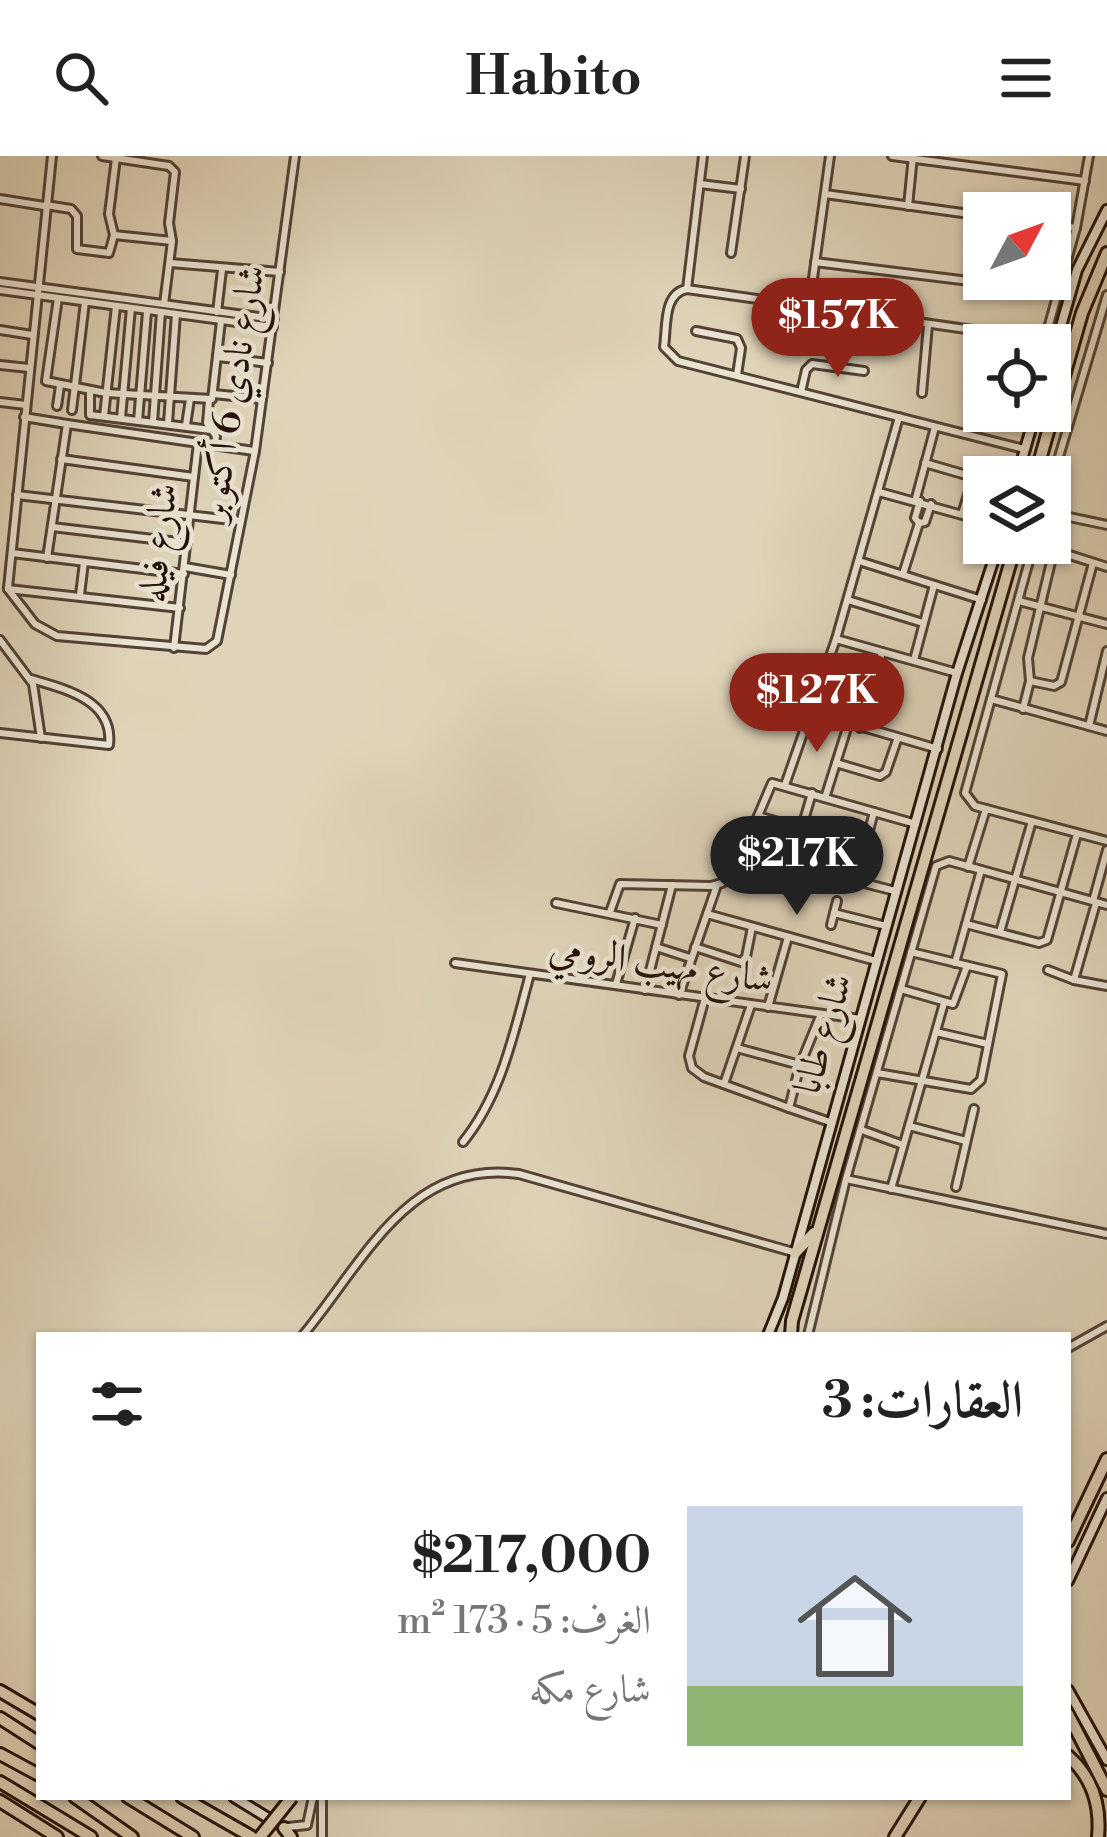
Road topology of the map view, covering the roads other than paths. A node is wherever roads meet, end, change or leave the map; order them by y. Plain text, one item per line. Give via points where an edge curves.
1 (52, 156) edge
2 (102, 156) edge
3 (295, 156) edge
4 (703, 156) edge
5 (745, 156) edge
6 (830, 156) edge
7 (892, 156) edge
8 (994, 156) edge
9 (1089, 156) edge
10 (913, 157) edge
11 (116, 158) edge
12 (147, 159) edge
13 (992, 169) junction
14 (1085, 181) junction
15 (700, 184) junction
16 (741, 189) junction
17 (825, 194) junction
18 (0, 200) edge
19 (46, 206) junction
20 (908, 206) junction
21 (1107, 210) edge
22 (963, 213) edge
23 (1071, 227) edge
24 (1076, 228) junction
25 (114, 235) junction
26 (172, 241) junction
27 (1071, 246) edge
28 (1107, 253) edge
29 (731, 254) dead end
30 (815, 262) junction
31 (170, 263) junction
32 (222, 270) junction
33 (280, 272) junction
34 (963, 280) edge
35 (0, 286) edge
36 (687, 290) junction
37 (36, 291) junction
38 (1107, 295) edge
39 (58, 298) junction
40 (86, 302) junction
41 (116, 306) junction
42 (148, 306) junction
43 (809, 307) junction
44 (130, 308) junction
45 (162, 308) junction
46 (176, 314) junction
47 (219, 316) junction
48 (273, 323) junction
49 (928, 324) junction
50 (1062, 324) edge
51 (963, 328) edge
52 (0, 330) edge
53 (696, 331) dead end
54 (32, 334) junction
55 (1071, 352) edge
56 (218, 356) junction
57 (0, 364) edge
58 (268, 364) junction
59 (28, 368) junction
60 (864, 371) dead end
61 (737, 375) junction
62 (60, 386) junction
63 (75, 388) junction
64 (90, 391) junction
65 (801, 392) junction
66 (106, 393) junction
67 (922, 393) dead end
68 (124, 394) junction
69 (139, 395) junction
70 (154, 396) junction
71 (169, 397) junction
72 (212, 397) junction
73 (190, 399) junction
74 (262, 399) junction
75 (0, 402) edge
76 (26, 405) junction
77 (57, 406) dead end
78 (72, 410) dead end
79 (24, 417) junction
80 (104, 417) junction
81 (899, 417) junction
82 (121, 419) junction
83 (138, 421) junction
84 (153, 422) junction
85 (67, 424) junction
86 (168, 424) junction
87 (186, 426) junction
88 (935, 427) junction
89 (211, 430) junction
90 (1029, 432) edge
91 (198, 443) junction
92 (215, 446) junction
93 (1024, 449) junction
94 (255, 451) junction
95 (1022, 456) edge
96 (1059, 456) edge
97 (62, 459) junction
98 (926, 463) junction
99 (963, 474) edge
100 (194, 477) junction
101 (879, 492) junction
102 (17, 495) junction
103 (55, 500) junction
104 (918, 501) junction
105 (931, 504) junction
106 (963, 511) edge
107 (962, 514) joint
108 (190, 515) junction
109 (1071, 518) edge
110 (242, 521) junction
111 (919, 524) junction
112 (1107, 526) edge
113 (52, 527) junction
114 (0, 532) edge
115 (14, 533) junction
116 (187, 543) junction
117 (12, 553) junction
118 (1071, 555) edge
119 (47, 558) junction
120 (859, 561) junction
121 (84, 562) junction
122 (1094, 562) junction
123 (993, 564) edge
124 (1010, 564) edge
125 (1028, 564) edge
126 (1051, 564) edge
127 (1107, 567) edge
128 (185, 571) junction
129 (903, 574) junction
130 (231, 575) junction
131 (934, 585) junction
132 (8, 589) junction
133 (80, 595) junction
134 (848, 600) junction
135 (982, 600) junction
136 (1018, 601) junction
137 (1040, 607) junction
138 (180, 608) junction
139 (1079, 617) junction
140 (923, 623) junction
141 (1107, 624) edge
142 (836, 639) junction
143 (0, 640) edge
144 (174, 648) junction
145 (1107, 651) edge
146 (882, 652) junction
147 (914, 660) junction
148 (1105, 665) edge
149 (957, 673) junction
150 (31, 679) junction
151 (1030, 680) junction
152 (991, 699) junction
153 (1023, 709) junction
154 (812, 712) junction
155 (848, 725) junction
156 (1089, 726) junction
157 (860, 728) junction
158 (1107, 731) edge
159 (0, 733) edge
160 (41, 737) junction
161 (897, 740) junction
162 (938, 749) junction
163 (836, 763) junction
164 (950, 771) junction
165 (968, 776) junction
166 (782, 784) junction
167 (812, 794) junction
168 (825, 798) junction
169 (986, 809) junction
170 (874, 812) junction
171 (757, 815) junction
172 (1032, 821) junction
173 (916, 824) junction
174 (801, 830) junction
175 (1077, 833) junction
176 (1107, 846) edge
177 (746, 847) junction
178 (864, 847) junction
179 (791, 864) junction
180 (968, 867) junction
181 (981, 870) junction
182 (1015, 880) junction
183 (855, 882) junction
184 (672, 885) junction
185 (717, 885) junction
186 (895, 891) junction
187 (1061, 892) junction
188 (837, 901) dead end
189 (1094, 902) junction
190 (556, 903) dead end
191 (1107, 905) edge
192 (610, 912) junction
193 (707, 914) junction
194 (834, 914) junction
195 (634, 918) junction
196 (904, 921) junction
197 (919, 923) junction
198 (966, 924) junction
199 (662, 925) junction
200 (831, 925) dead end
201 (886, 926) junction
202 (752, 927) junction
203 (1000, 932) junction
204 (788, 938) junction
205 (656, 947) junction
206 (695, 947) junction
207 (911, 952) junction
208 (690, 958) junction
209 (876, 961) junction
210 (956, 963) junction
211 (455, 964) dead end
212 (967, 966) junction
213 (1048, 970) dead end
214 (530, 974) junction
215 (1074, 980) junction
216 (615, 986) junction
217 (1107, 986) edge
218 (901, 989) junction
219 (645, 990) junction
220 (680, 994) junction
221 (705, 998) junction
222 (944, 1003) junction
223 (751, 1005) junction
224 (768, 1007) junction
225 (821, 1014) junction
226 (860, 1019) junction
227 (936, 1031) junction
228 (988, 1044) junction
229 (737, 1048) junction
230 (800, 1065) junction
231 (877, 1073) junction
232 (922, 1082) junction
233 (724, 1084) junction
234 (789, 1108) junction
235 (974, 1109) dead end
236 (830, 1122) junction
237 (909, 1126) junction
238 (862, 1130) junction
239 (966, 1141) junction
240 (464, 1142) dead end
241 (903, 1145) junction
242 (839, 1150) junction
243 (854, 1154) junction
244 (846, 1179) junction
245 (956, 1186) dead end
246 (891, 1189) junction
247 (817, 1232) junction
248 (1107, 1234) edge
249 (795, 1253) junction
250 (792, 1321) junction
251 (1107, 1326) edge
252 (305, 1332) edge
253 (769, 1332) edge
254 (784, 1332) edge
255 (791, 1332) edge
256 (809, 1332) edge
257 (1071, 1346) edge
258 (1107, 1459) edge
259 (1107, 1498) edge
260 (1071, 1535) edge
261 (1071, 1575) edge
262 (0, 1690) edge
263 (1071, 1695) edge
264 (36, 1703) edge
265 (36, 1712) edge
266 (1071, 1720) edge
267 (4, 1722) edge
268 (36, 1741) edge
269 (0, 1754) edge
270 (1071, 1760) edge
271 (1107, 1760) edge
272 (36, 1773) edge
273 (0, 1782) edge
274 (1107, 1790) edge
275 (79, 1800) edge
276 (133, 1800) edge
277 (188, 1800) edge
278 (239, 1800) edge
279 (289, 1800) edge
280 (317, 1800) edge
281 (318, 1800) edge
282 (918, 1800) edge
283 (0, 1801) edge
284 (288, 1832) edge
285 (57, 1837) edge
286 (91, 1837) edge
287 (132, 1837) edge
288 (193, 1837) edge
289 (256, 1837) edge
290 (322, 1837) edge
291 (895, 1837) edge
292 (1098, 1837) edge

1 - 19 street
2 - 11 street
3 - 33 street, شارع نادي 6 أكتوبر
4 - 15 street
5 - 16 street
6 - 17 street
7 - 10 street
8 - 13 street
9 - 14 street
10 - 13 street
10 - 20 street
11 - 12 street
11 - 25 street
12 - 26 street via 175,172
13 - 14 street
14 - 24 street
15 - 16 street
15 - 36 street
16 - 29 street
17 - 20 street
17 - 30 street
18 - 19 street
19 - 25 street via 71,208 80,250 105,255
19 - 37 street
20 - 22 street
21 - 50 street
23 - 24 street
24 - 27 street
25 - 26 street
26 - 31 street
28 - 55 highway
30 - 34 street
30 - 43 street
31 - 32 street
31 - 45 street
32 - 33 street
32 - 47 street
33 - 48 street, شارع نادي 6 أكتوبر
35 - 37 street
36 - 43 street
36 - 61 street via 671,298 669,356
37 - 39 street
37 - 42 street
37 - 54 street
38 - 96 street
39 - 40 street
39 - 62 street via 45,377
40 - 41 street
40 - 63 street
41 - 44 street
41 - 66 street
42 - 44 street
42 - 45 street
42 - 69 street
43 - 49 street
44 - 68 street
45 - 46 street
45 - 47 street
45 - 70 street
46 - 47 street
46 - 71 street
47 - 48 street
47 - 56 street
48 - 58 street, شارع نادي 6 أكتوبر
49 - 51 street
49 - 67 street
52 - 54 street
53 - 61 street via 737,339
54 - 59 street
56 - 58 street
56 - 72 street
57 - 59 street
58 - 74 street, شارع نادي 6 أكتوبر
59 - 76 street
60 - 65 street via 812,364
61 - 65 street
62 - 63 street
62 - 77 street
63 - 64 street
63 - 78 street
64 - 66 street
64 - 80 street via 88,412
65 - 81 street
66 - 68 street
66 - 80 street
68 - 69 street
68 - 82 street
69 - 70 street
69 - 83 street
70 - 71 street
70 - 84 street
71 - 73 street
71 - 86 street
72 - 73 street
72 - 74 street
72 - 89 street
73 - 87 street
74 - 94 street, شارع نادي 6 أكتوبر
75 - 76 street
76 - 79 street
79 - 85 street
79 - 102 street
80 - 82 street
81 - 88 street
81 - 101 street
82 - 83 street
83 - 84 street
84 - 86 street
85 - 91 street
85 - 97 street
86 - 87 street
87 - 89 street
88 - 93 street
88 - 98 street
89 - 92 street
90 - 93 street
91 - 92 street
91 - 100 street, شارع فيله
92 - 94 street
93 - 95 street
94 - 110 street, شارع نادي 6 أكتوبر
97 - 100 street
97 - 103 street
98 - 99 street
98 - 104 street
100 - 108 street, شارع فيله
101 - 104 street
101 - 120 street
102 - 103 street
102 - 115 street
103 - 108 street
103 - 113 street
104 - 105 street
104 - 111 street
105 - 107 street
105 - 111 street
106 - 107 street
108 - 110 street
108 - 116 street, شارع فيله
109 - 112 street
110 - 130 street, شارع نادي 6 أكتوبر
111 - 129 street
113 - 116 street
113 - 119 street
114 - 115 street
115 - 117 street
116 - 128 street, شارع فيله
117 - 119 street
117 - 132 street
118 - 122 street
119 - 121 street
120 - 129 street
120 - 134 street
121 - 128 street
121 - 133 street
122 - 127 street
122 - 139 street
123 - 135 street, شارع طابا
124 - 164 highway
125 - 136 street
126 - 137 street
128 - 130 street
128 - 138 street, شارع فيله
129 - 131 street
130 - 144 street, شارع نادي 6 أكتوبر via 220,637 206,649
131 - 135 street
131 - 140 street
132 - 133 street
132 - 144 street via 35,624 57,636
133 - 138 street
134 - 140 street
134 - 142 street
135 - 149 street, شارع طابا
136 - 137 street
136 - 152 street
137 - 139 street
137 - 151 street
138 - 144 street, شارع فيله
139 - 141 street
139 - 151 street via 1061,682
140 - 147 street
142 - 146 street
142 - 154 street
143 - 150 street
145 - 148 street
146 - 147 street
146 - 157 street
147 - 149 street
148 - 156 street
149 - 162 street, شارع طابا
150 - 160 street
150 - 160 street via 83,697 110,732 109,745
151 - 153 street
152 - 153 street
152 - 165 street
153 - 156 street
154 - 155 street
154 - 166 street
155 - 157 street
155 - 163 street
156 - 158 street
157 - 161 street
159 - 160 street
161 - 162 street
161 - 163 street via 884,775
162 - 173 street, شارع طابا
163 - 168 street
164 - 165 highway
164 - 196 highway
165 - 169 street via 966,799
166 - 167 street
166 - 171 street via 767,787
167 - 168 street
167 - 174 street
168 - 170 street
169 - 172 street
169 - 180 street
170 - 173 street
170 - 178 street
171 - 174 street
171 - 177 street
172 - 175 street
172 - 182 street
173 - 186 street, شارع طابا
174 - 178 street
174 - 179 street
175 - 176 street
175 - 187 street
176 - 189 street
177 - 179 street
177 - 185 street
178 - 183 street
179 - 183 street
180 - 181 street
180 - 197 street via 936,866
181 - 182 street
181 - 198 street
182 - 187 street
182 - 203 street
183 - 186 street
184 - 185 street
184 - 192 street via 620,884
184 - 199 street
185 - 193 street
186 - 201 street, شارع طابا
187 - 189 street
187 - 203 street via 1047,940
188 - 194 street
189 - 191 street
189 - 215 street
190 - 192 street
192 - 195 street
193 - 202 street
193 - 206 street
194 - 200 street
194 - 201 street
195 - 199 street
195 - 216 street
196 - 197 highway
196 - 242 highway
197 - 207 street
198 - 203 street
198 - 210 street
199 - 205 street
201 - 209 street, شارع طابا
202 - 204 street
202 - 206 street via 741,962
204 - 209 street
204 - 224 street
205 - 208 street
205 - 219 street
206 - 208 street
207 - 210 street
207 - 218 street
208 - 220 street
209 - 226 street, شارع طابا
210 - 212 street
211 - 214 street, شارع مهيب الرومي
212 - 222 street via 957,1001
212 - 228 street via 1002,974
213 - 215 street
214 - 216 street, شارع مهيب الرومي
214 - 240 street via 496,1087
215 - 217 street
216 - 219 street, شارع مهيب الرومي
218 - 222 street
218 - 231 street
219 - 220 street, شارع مهيب الرومي
220 - 221 street, شارع مهيب الرومي
221 - 223 street, شارع مهيب الرومي
221 - 233 street via 690,1063
222 - 227 street
223 - 224 street, شارع مهيب الرومي
223 - 229 street
224 - 225 street, شارع مهيب الرومي
225 - 226 street, شارع مهيب الرومي
225 - 230 street
226 - 236 street, شارع طابا
227 - 228 street
227 - 232 street
228 - 232 street via 975,1088
229 - 230 street
229 - 233 street
230 - 234 street
231 - 232 street
231 - 238 street
232 - 237 street
233 - 234 street
234 - 236 street
235 - 239 street
236 - 249 street, شارع طابا
237 - 239 street
237 - 241 street
238 - 241 street
238 - 243 street
239 - 245 street
241 - 246 street
242 - 243 highway
242 - 247 highway
243 - 244 street
244 - 246 street
244 - 256 street
246 - 248 street
247 - 249 highway
247 - 250 highway
249 - 252 street via 519,1174 472,1173 406,1206
249 - 253 street, شارع طابا
250 - 254 highway
250 - 255 highway
251 - 257 street
258 - 260 highway
259 - 261 street
262 - 264 highway
262 - 265 highway
263 - 271 street
266 - 274 highway
267 - 268 highway
269 - 272 highway
270 - 292 highway via 1093,1790
273 - 286 highway
275 - 287 highway
276 - 288 highway
277 - 289 highway
278 - 284 street
279 - 289 highway, bridge
280 - 284 street via 307,1825
281 - 290 street
282 - 291 highway
283 - 285 highway

